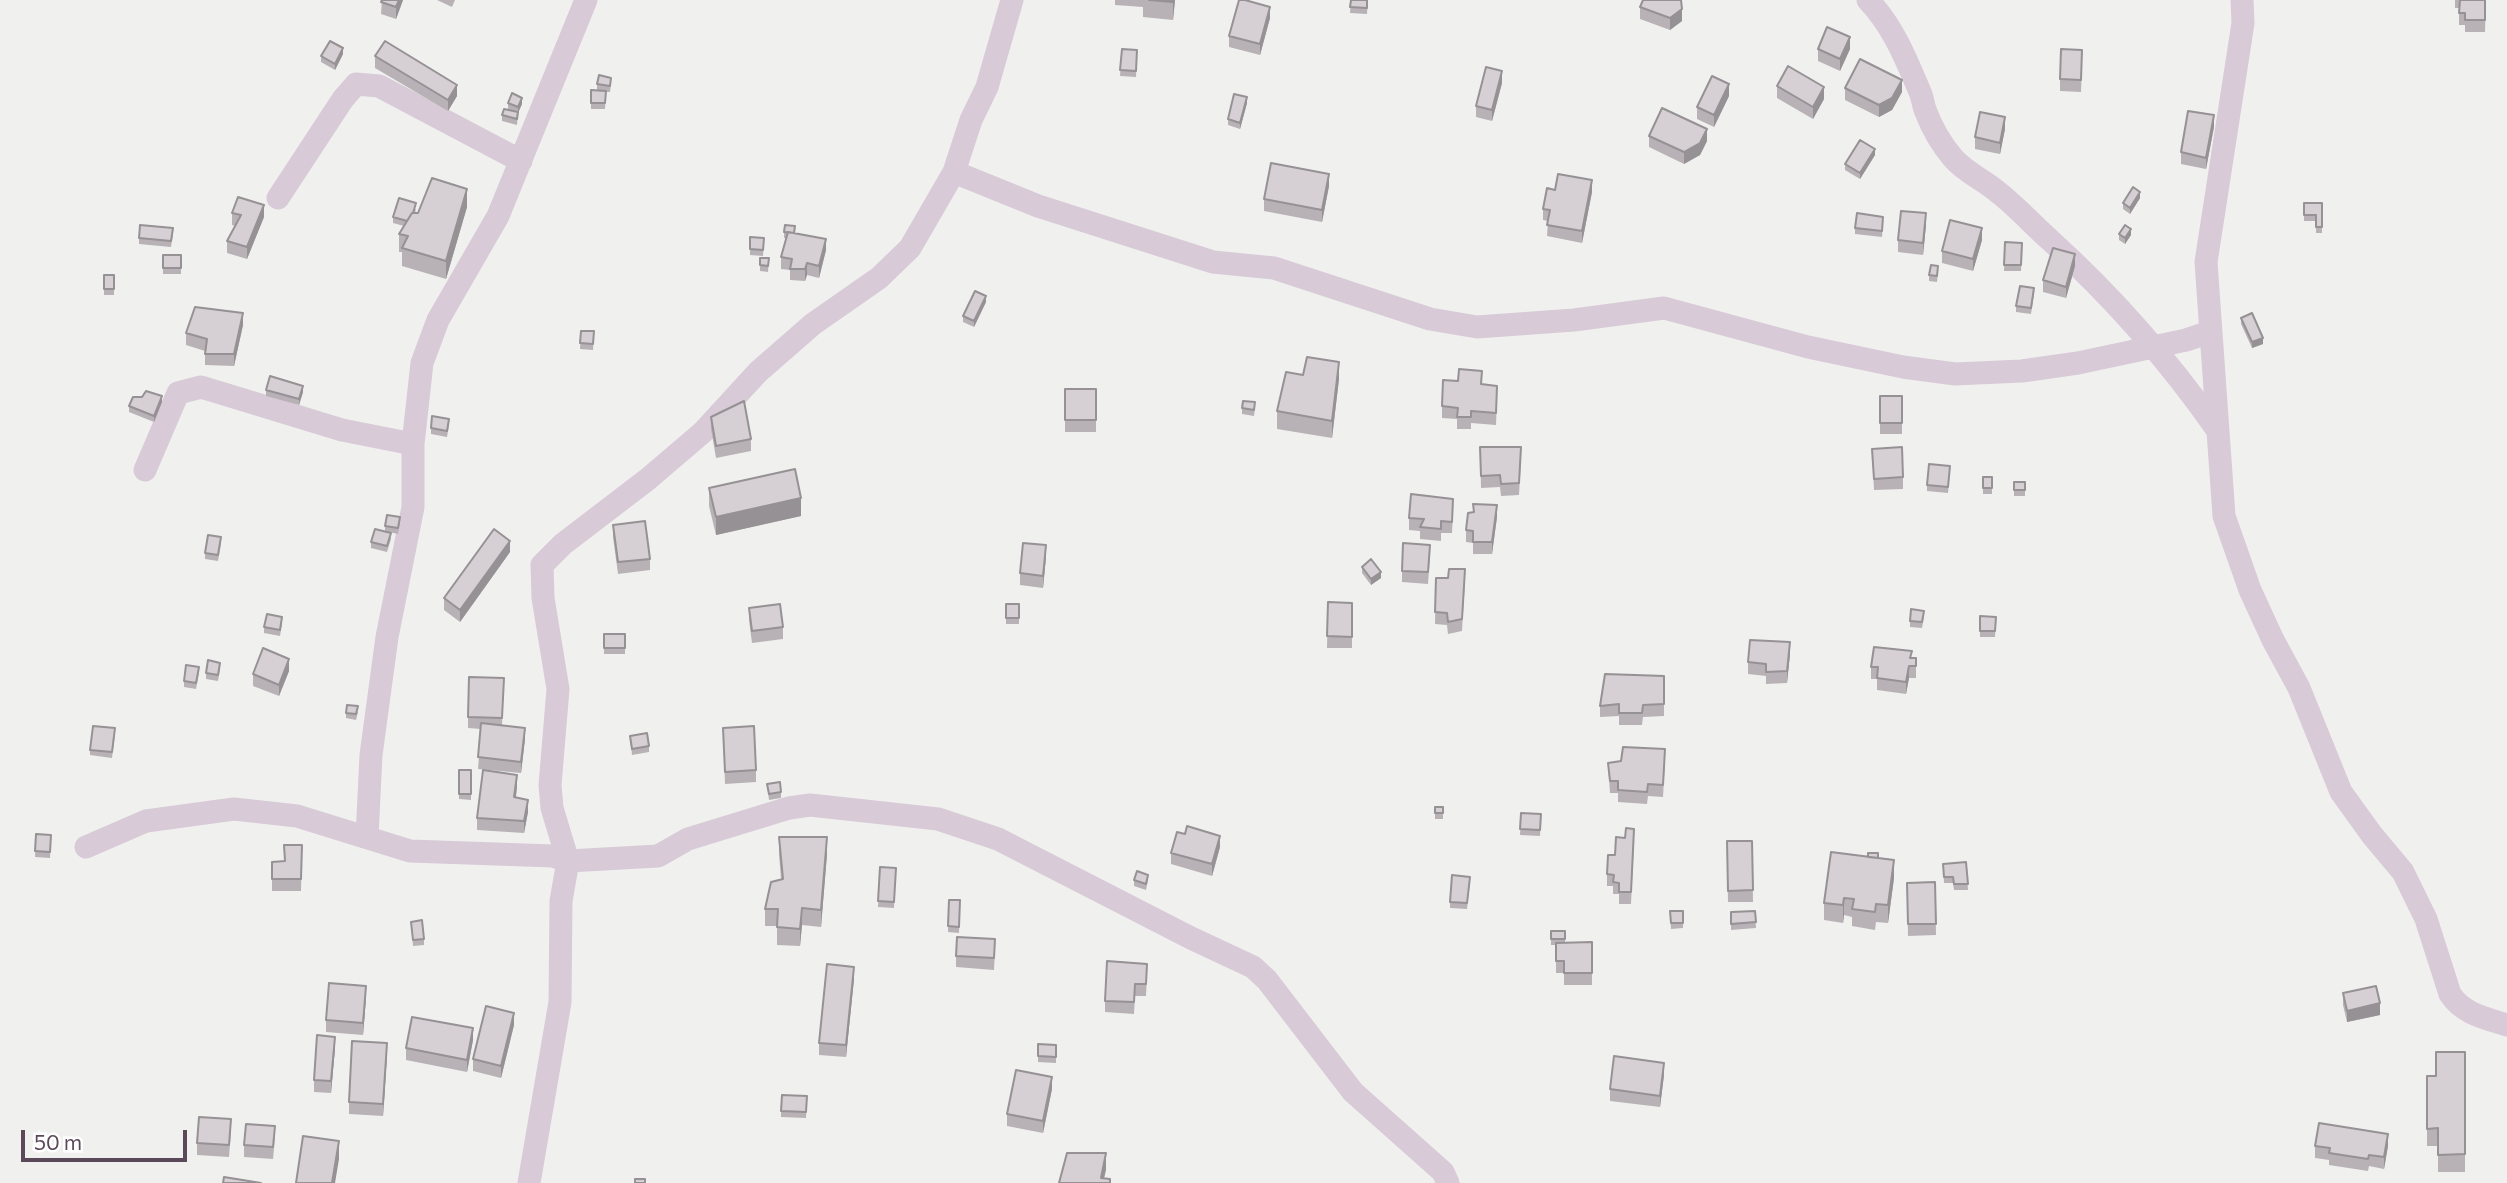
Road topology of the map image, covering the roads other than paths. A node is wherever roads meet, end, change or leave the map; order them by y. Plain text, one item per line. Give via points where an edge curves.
1 (586, 0) edge
2 (1012, 0) edge
3 (1868, 0) edge
4 (2242, 0) edge
5 (521, 161) junction
6 (954, 172) junction
7 (278, 198) dead end
8 (2210, 332) junction
9 (2154, 347) junction
10 (2219, 433) junction
11 (413, 444) junction
12 (145, 470) dead end
13 (367, 837) junction
14 (86, 848) dead end
15 (568, 861) junction
16 (2507, 1025) edge
17 (529, 1183) edge
18 (1448, 1183) edge

1 - 5 street
2 - 6 street via 987,87
3 - 9 street via 1896,38 1926,112 1953,157 1999,192 2085,272
4 - 8 street via 2243,23 2206,262
5 - 7 street via 379,86 356,84
5 - 11 street via 498,216 438,320 422,363
6 - 9 street via 1038,206 1213,262 1274,268 1430,319 1477,327 1664,308 1808,347 1955,374 2022,371
6 - 15 street via 910,248 879,278 813,324 758,372 703,432 542,565 558,689 552,808
8 - 9 street
8 - 10 street
9 - 10 street
10 - 16 street via 2224,516 2250,590 2299,688 2341,792 2403,872 2426,919 2450,995 2469,1012
11 - 12 street via 342,430 201,387 178,393
11 - 13 street via 413,507 372,742
13 - 14 street via 297,816 234,809 146,821
13 - 15 street via 410,851 553,856
15 - 17 street via 561,901 560,1002
15 - 18 street via 658,856 688,839 810,805 938,819 974,829 1253,967 1268,980 1353,1092 1443,1172

